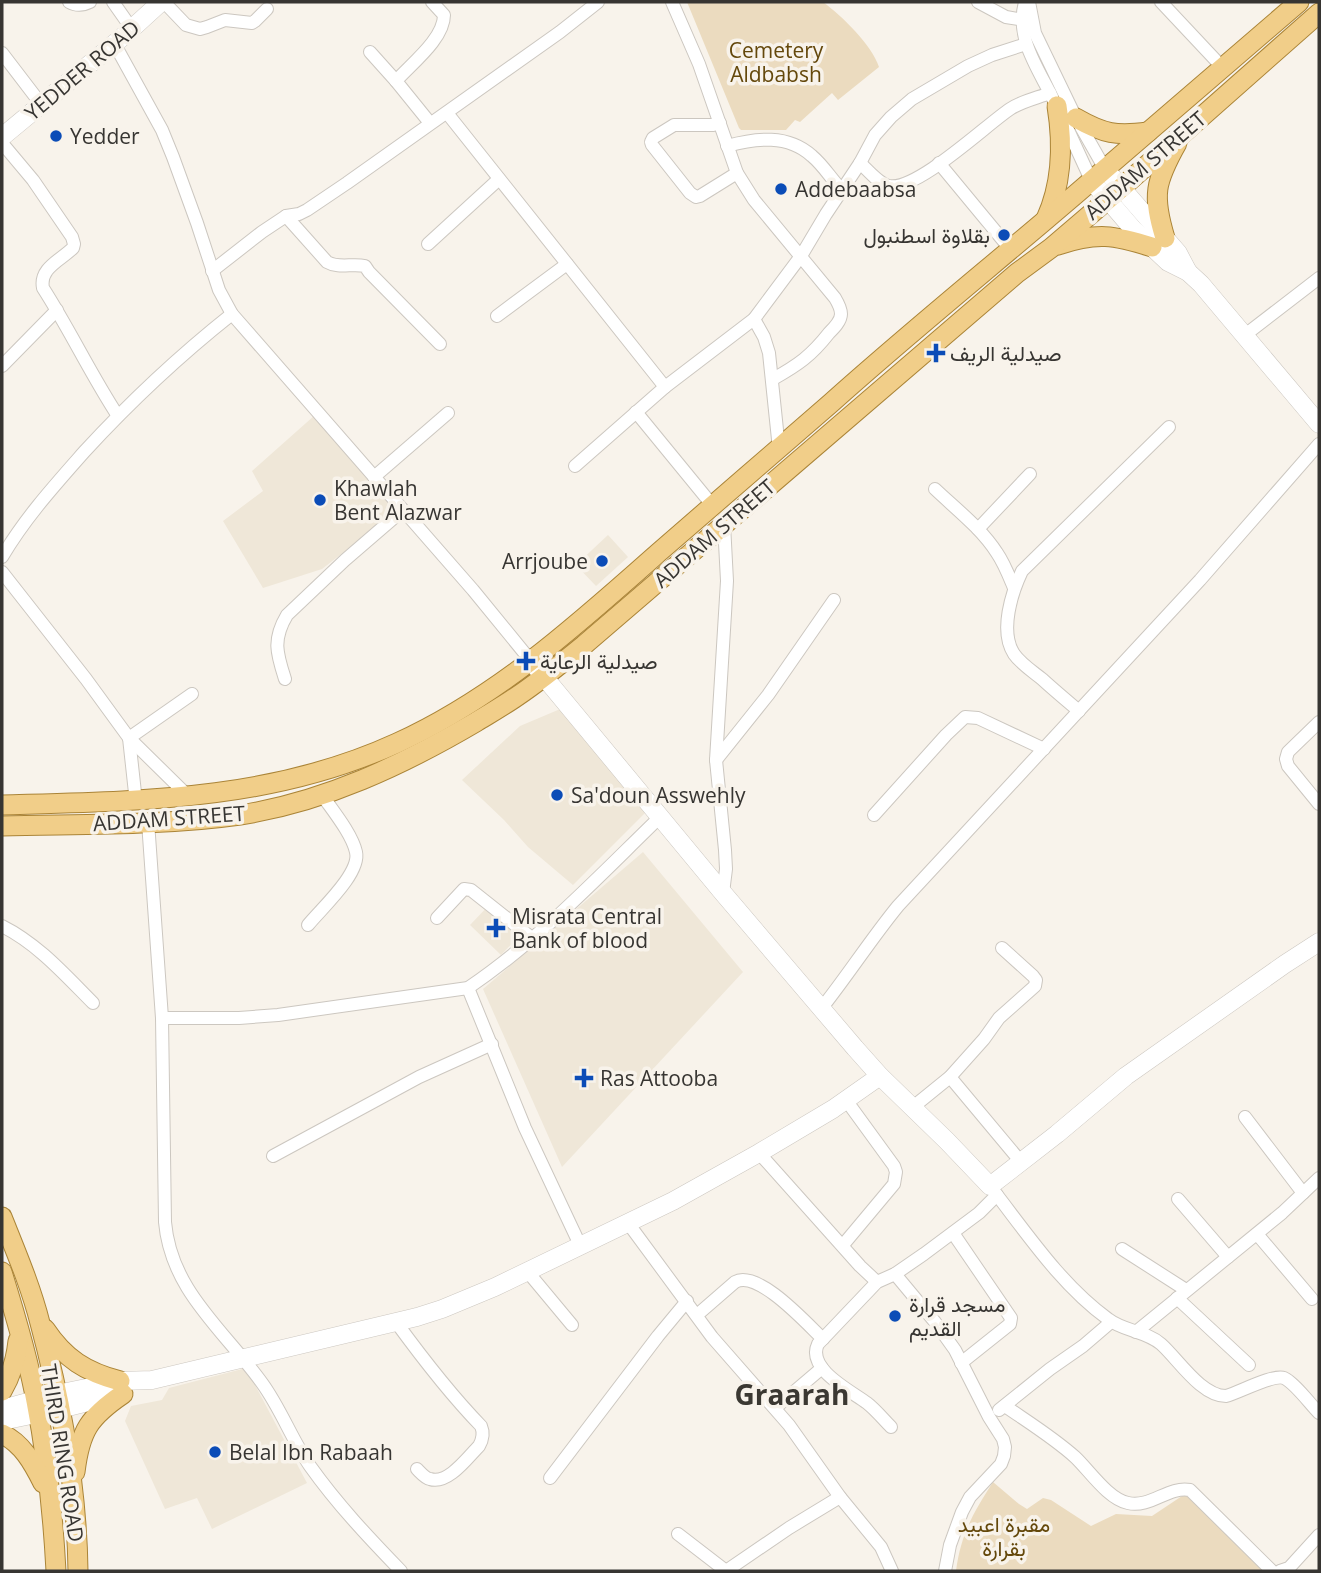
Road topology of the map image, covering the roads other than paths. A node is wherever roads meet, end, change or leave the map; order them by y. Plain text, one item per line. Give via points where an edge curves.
1 (69, 2) edge
2 (90, 2) edge
3 (113, 2) edge
4 (163, 2) edge
5 (432, 2) edge
6 (597, 2) edge
7 (672, 2) edge
8 (978, 2) edge
9 (1027, 2) edge
10 (1161, 2) edge
11 (1299, 2) edge
12 (267, 9) dead end
13 (1319, 13) edge
14 (1027, 20) junction
15 (132, 29) junction
16 (114, 43) junction
17 (1026, 44) junction
18 (370, 52) dead end
19 (2, 53) edge
20 (1223, 68) junction
21 (396, 81) junction
22 (1053, 100) junction
23 (41, 103) junction
24 (447, 113) junction
25 (1076, 118) junction
26 (720, 122) junction
27 (430, 123) junction
28 (1185, 131) junction
29 (1148, 132) junction
30 (2, 137) edge
31 (2, 144) edge
32 (727, 146) junction
33 (860, 163) junction
34 (939, 163) junction
35 (737, 173) junction
36 (1098, 175) junction
37 (499, 179) junction
38 (842, 190) junction
39 (1114, 194) junction
40 (286, 216) junction
41 (1046, 219) junction
42 (1159, 243) junction
43 (428, 244) dead end
44 (1051, 248) junction
45 (1011, 250) junction
46 (801, 256) junction
47 (567, 264) junction
48 (212, 271) junction
49 (1319, 278) edge
50 (57, 310) junction
51 (232, 314) junction
52 (497, 316) dead end
53 (754, 319) junction
54 (1245, 335) junction
55 (440, 344) dead end
56 (2, 366) edge
57 (773, 379) junction
58 (664, 387) junction
59 (636, 412) junction
60 (448, 413) dead end
61 (118, 416) junction
62 (1319, 424) edge
63 (1169, 427) dead end
64 (1319, 444) edge
65 (779, 449) junction
66 (575, 466) dead end
67 (1030, 474) dead end
68 (374, 477) junction
69 (935, 489) dead end
70 (713, 506) junction
71 (403, 510) junction
72 (724, 524) junction
73 (978, 529) junction
74 (2, 557) edge
75 (2, 572) edge
76 (1014, 588) junction
77 (834, 600) dead end
78 (538, 669) junction
79 (285, 680) dead end
80 (192, 694) dead end
81 (1079, 711) junction
82 (1319, 722) edge
83 (129, 738) junction
84 (1044, 749) junction
85 (716, 760) junction
86 (322, 795) junction
87 (189, 797) junction
88 (1318, 800) edge
89 (136, 802) junction
90 (2, 805) edge
91 (874, 815) dead end
92 (660, 817) junction
93 (148, 822) junction
94 (2, 826) edge
95 (723, 893) junction
96 (438, 918) dead end
97 (308, 925) dead end
98 (2, 926) edge
99 (533, 939) junction
100 (1319, 942) edge
101 (1002, 948) dead end
102 (468, 988) junction
103 (93, 1003) dead end
104 (821, 1009) junction
105 (162, 1018) junction
106 (492, 1044) junction
107 (880, 1076) junction
108 (950, 1077) junction
109 (846, 1100) junction
110 (913, 1107) junction
111 (1245, 1117) dead end
112 (759, 1153) junction
113 (273, 1156) dead end
114 (1021, 1163) junction
115 (1319, 1178) edge
116 (994, 1191) junction
117 (1303, 1193) junction
118 (1178, 1199) dead end
119 (2, 1217) edge
120 (628, 1223) junction
121 (953, 1233) junction
122 (1257, 1234) junction
123 (580, 1245) junction
124 (843, 1245) junction
125 (1122, 1249) dead end
126 (1228, 1257) junction
127 (8, 1268) edge
128 (527, 1271) junction
129 (895, 1274) junction
130 (877, 1282) junction
131 (1182, 1294) junction
132 (1312, 1299) dead end
133 (687, 1301) junction
134 (697, 1315) junction
135 (40, 1321) junction
136 (396, 1322) junction
137 (1111, 1322) junction
138 (572, 1325) dead end
139 (19, 1326) junction
140 (1136, 1332) junction
141 (823, 1339) junction
142 (242, 1358) junction
143 (961, 1363) junction
144 (1250, 1365) dead end
145 (822, 1368) junction
146 (121, 1388) junction
147 (2, 1391) edge
148 (59, 1402) junction
149 (1005, 1406) junction
150 (37, 1407) junction
151 (775, 1408) junction
152 (2, 1409) edge
153 (1319, 1413) edge
154 (989, 1417) junction
155 (2, 1421) edge
156 (891, 1427) dead end
157 (2, 1434) edge
158 (417, 1469) dead end
159 (550, 1478) dead end
160 (72, 1497) junction
161 (840, 1497) junction
162 (50, 1498) junction
163 (678, 1534) dead end
164 (1319, 1535) edge
165 (1286, 1570) edge
166 (56, 1571) edge
167 (78, 1571) edge
168 (401, 1571) edge
169 (726, 1571) edge
170 (892, 1571) edge
171 (945, 1571) edge
172 (1272, 1571) edge

1 - 2 street
3 - 15 street
4 - 12 street via 186,24 200,29 225,20 252,23
4 - 15 street, YEDDER ROAD
5 - 21 street via 444,15 443,27
6 - 24 street
7 - 26 street
8 - 14 street via 1006,17
9 - 14 street
10 - 20 street
11 - 20 main road, ADDAM STREET
13 - 28 main road, ADDAM STREET
14 - 17 street
14 - 25 street
15 - 16 street, YEDDER ROAD
16 - 23 street, YEDDER ROAD
16 - 48 street via 170,148
17 - 22 street
17 - 33 street via 968,66 906,103 875,135
18 - 21 street
19 - 23 street
20 - 29 main road, ADDAM STREET
21 - 27 street
22 - 34 street via 1027,101 1010,109
22 - 36 street
22 - 41 main road via 1059,124 1059,167
23 - 30 street, YEDDER ROAD
24 - 27 street
24 - 37 street
25 - 29 main road via 1108,133
25 - 36 street
26 - 32 street
26 - 35 street via 674,125 651,142 696,197
27 - 40 street via 307,211
28 - 39 main road, ADDAM STREET
28 - 42 main road via 1158,185
29 - 36 main road, ADDAM STREET
31 - 50 street via 33,180 75,244 44,273 43,288
32 - 35 street
32 - 38 street via 763,139 788,141 811,154
33 - 34 street via 888,186 908,183
33 - 38 street
34 - 45 street
35 - 46 street
36 - 39 street
36 - 41 main road, ADDAM STREET
37 - 43 street
37 - 47 street
38 - 46 street
39 - 42 street
39 - 44 main road, ADDAM STREET
40 - 48 street
40 - 55 street via 327,262 365,265
41 - 45 main road, ADDAM STREET
42 - 44 main road via 1098,236
42 - 54 street via 1178,253 1188,272
44 - 72 main road, ADDAM STREET
45 - 65 main road, ADDAM STREET
46 - 53 street
46 - 57 street via 835,298 841,314 814,352
47 - 52 street
47 - 58 street
48 - 51 street
49 - 54 street
50 - 56 street
50 - 61 street
51 - 61 street
51 - 68 street
53 - 57 street via 766,345
53 - 58 street
54 - 62 street
57 - 65 street
58 - 59 street
59 - 66 street
59 - 70 street
60 - 68 street
61 - 74 street via 31,512
63 - 76 street via 1022,571
64 - 81 street
65 - 70 main road, ADDAM STREET
67 - 73 street
68 - 71 street
69 - 73 street
70 - 78 main road, ADDAM STREET
71 - 78 street
71 - 79 street via 288,615 276,645
72 - 78 main road, ADDAM STREET via 584,646
72 - 85 street via 727,581
73 - 76 street via 997,553
75 - 83 street
76 - 81 street via 1007,628 1012,651
77 - 85 street
78 - 86 main road, ADDAM STREET via 515,698 433,747
78 - 87 main road, ADDAM STREET via 505,681 432,726 350,762 288,781
78 - 92 street
80 - 83 street
81 - 84 street
82 - 88 street via 1287,752 1286,759 1287,766
83 - 87 street
83 - 89 street
84 - 91 street via 965,716
84 - 104 street via 898,906
85 - 95 street via 726,869
86 - 93 main road, ADDAM STREET via 242,814
86 - 97 street via 354,845 357,863
87 - 89 main road, ADDAM STREET
89 - 90 main road, ADDAM STREET
92 - 95 street
92 - 99 street
93 - 94 main road, ADDAM STREET
93 - 105 street
95 - 104 street
96 - 99 street via 467,888
98 - 103 street via 44,954
99 - 102 street
100 - 114 street via 1125,1076
101 - 108 street via 1033,976 1035,986 999,1018
102 - 105 street via 278,1015
102 - 106 street
104 - 107 street
105 - 142 street via 167,1246 192,1296
106 - 113 street via 419,1077
106 - 123 street
107 - 109 street
107 - 110 street
108 - 110 street
108 - 114 street
109 - 112 street
109 - 124 street via 897,1172 886,1195
110 - 116 street
111 - 117 street
112 - 120 street
112 - 124 street
114 - 116 street
115 - 117 street
116 - 121 street via 979,1213
116 - 137 street via 1071,1286
117 - 122 street
118 - 126 street
119 - 127 main road, THIRD RING ROAD
120 - 123 street
120 - 133 street
121 - 129 street
121 - 143 street via 1011,1318 1010,1324
122 - 126 street
122 - 132 street
123 - 128 street
124 - 130 street
125 - 131 street
126 - 131 street
127 - 135 main road, THIRD RING ROAD
127 - 139 main road, THIRD RING ROAD
128 - 136 street via 442,1309
128 - 138 street
129 - 130 street
129 - 143 street via 940,1328
130 - 141 street
131 - 140 street
131 - 144 street
133 - 134 street
133 - 159 street
134 - 141 street via 739,1279 749,1280 784,1302
134 - 151 street
135 - 146 main road via 52,1340 82,1368
135 - 148 main road, THIRD RING ROAD
136 - 142 street
136 - 158 street via 483,1430 479,1446 445,1478 432,1480
137 - 140 street
137 - 149 street
139 - 147 main road via 15,1363
139 - 150 main road, THIRD RING ROAD
140 - 153 street via 1154,1338 1216,1394 1226,1396 1284,1378
141 - 145 street via 815,1353
142 - 146 street
142 - 168 street via 271,1396 309,1464
143 - 154 street
145 - 151 street
145 - 156 street
146 - 148 street
146 - 160 main road via 84,1433
148 - 150 street
148 - 160 main road, THIRD RING ROAD
149 - 154 street
149 - 172 street via 1075,1457 1124,1502 1147,1502 1173,1491 1190,1490
150 - 152 street
150 - 155 street
150 - 162 main road, THIRD RING ROAD
151 - 161 street
154 - 171 street via 1003,1439 1004,1456 962,1512
157 - 162 main road via 23,1450
160 - 167 main road, THIRD RING ROAD
161 - 169 street
161 - 170 street via 881,1548
162 - 166 main road, THIRD RING ROAD
163 - 169 street
164 - 165 street

